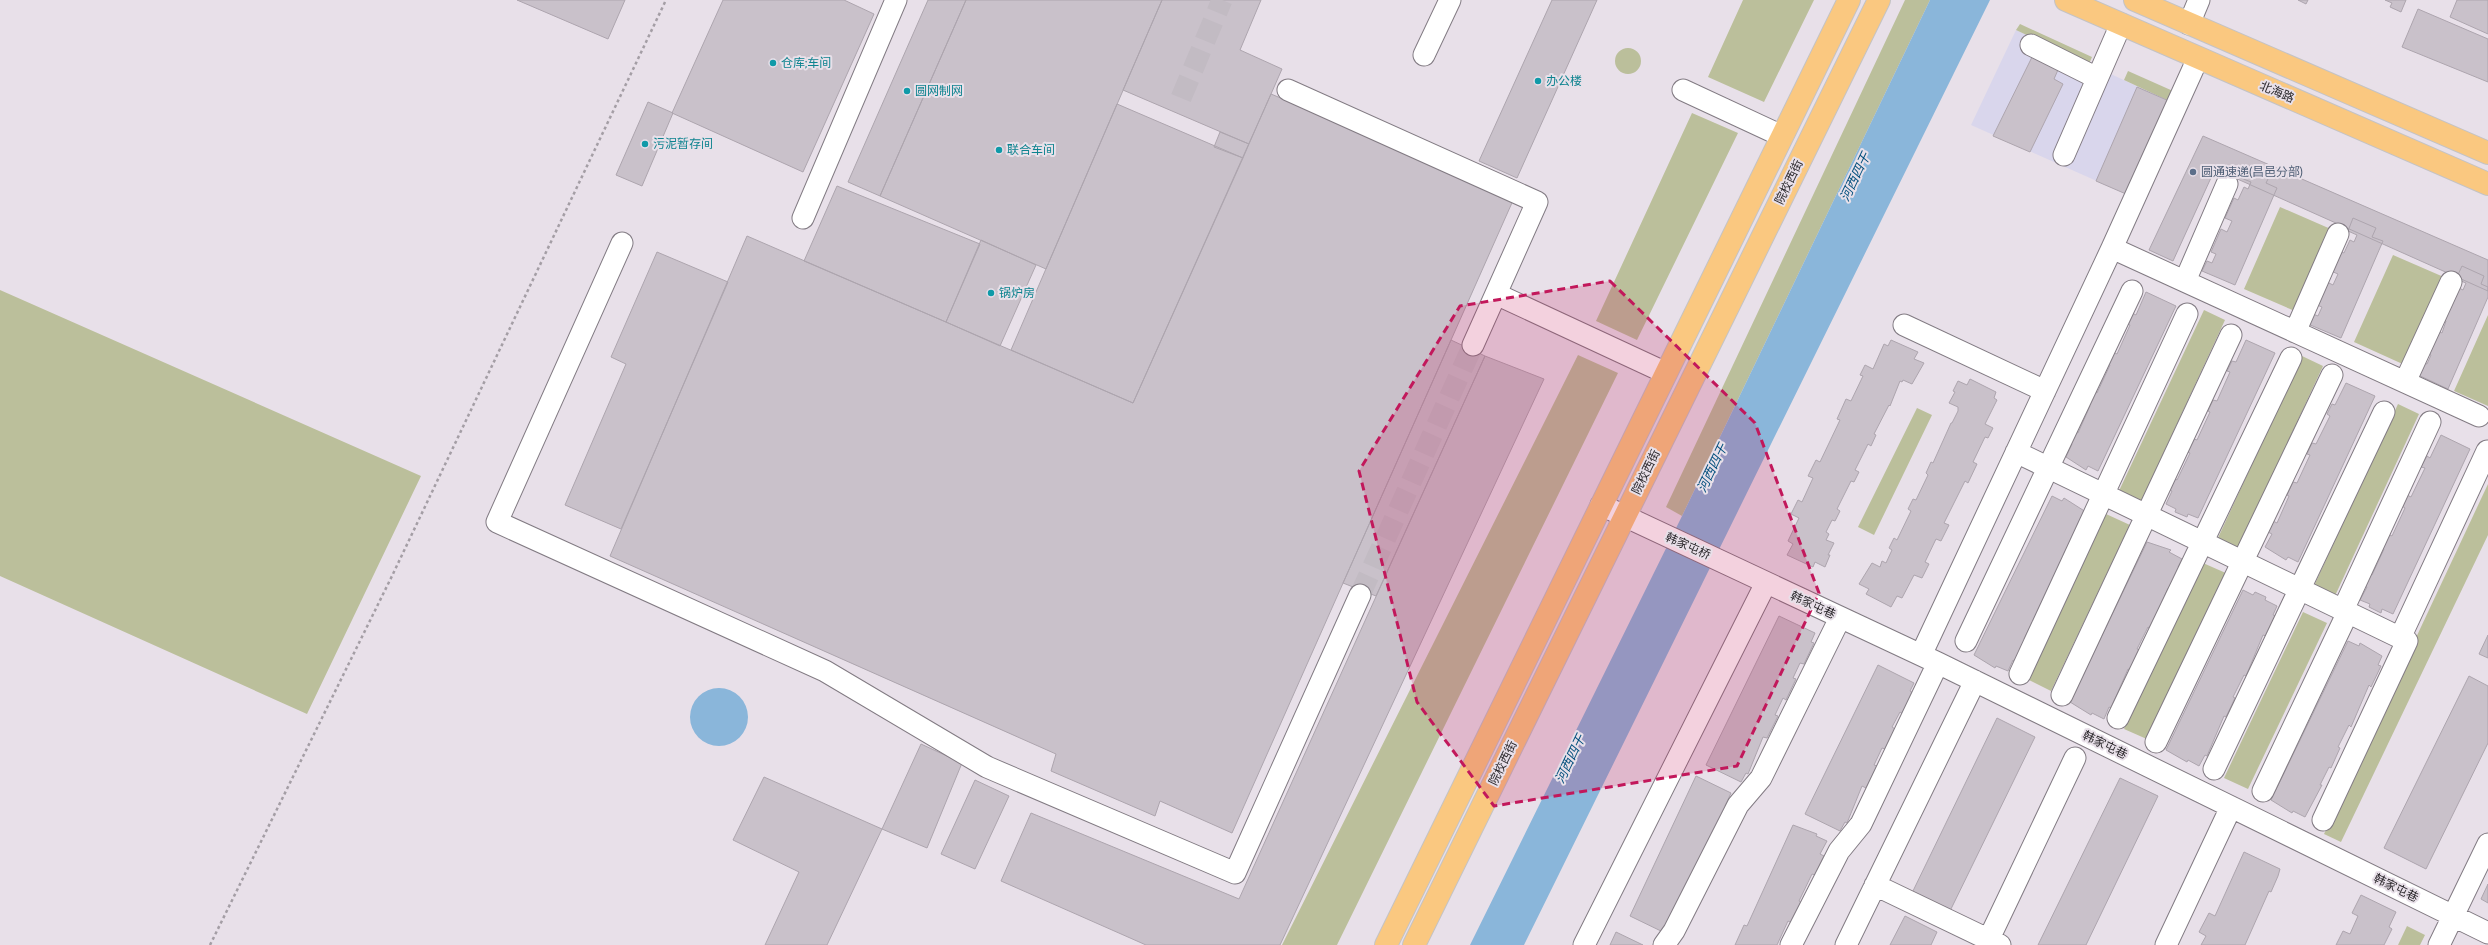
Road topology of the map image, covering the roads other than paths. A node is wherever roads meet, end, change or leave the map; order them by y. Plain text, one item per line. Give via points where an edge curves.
1 (896, 0) edge
2 (1450, 0) edge
3 (1849, 0) edge
4 (1879, 0) edge
5 (2066, 0) edge
6 (2135, 0) edge
7 (2199, 0) edge
8 (2183, 14) edge
9 (2121, 24) junction
10 (2031, 45) dead end
11 (1424, 55) dead end
12 (2261, 55) junction
13 (2198, 58) junction
14 (2097, 78) junction
15 (2250, 80) junction
16 (1288, 90) dead end
17 (1683, 90) dead end
18 (1782, 136) junction
19 (2488, 153) edge
20 (2064, 155) dead end
21 (2227, 184) dead end
22 (2488, 184) edge
23 (803, 218) dead end
24 (2338, 234) dead end
25 (622, 243) dead end
26 (2112, 248) junction
27 (2185, 281) junction
28 (2451, 282) dead end
29 (2132, 291) dead end
30 (1496, 294) junction
31 (2187, 314) dead end
32 (1904, 325) dead end
33 (2295, 332) junction
34 (2231, 335) dead end
35 (1473, 345) tunnel mouth
36 (2291, 358) dead end
37 (1666, 372) junction
38 (2332, 376) dead end
39 (2405, 382) junction
40 (2045, 391) junction
41 (2384, 412) dead end
42 (2479, 416) dead end
43 (2430, 422) dead end
44 (2487, 451) edge
45 (2016, 452) junction
46 (2048, 468) junction
47 (2104, 494) junction
48 (1601, 505) junction
49 (2147, 515) junction
50 (1624, 517) junction
51 (2202, 542) junction
52 (1720, 561) joint
53 (2243, 562) junction
54 (1766, 583) junction
55 (2301, 590) junction
56 (1360, 595) tunnel mouth
57 (2345, 611) junction
58 (1840, 618) junction
59 (2400, 638) junction
60 (1966, 640) dead end
61 (1930, 659) junction
62 (2020, 674) dead end
63 (1975, 681) junction
64 (2062, 695) dead end
65 (2118, 718) dead end
66 (2156, 742) dead end
67 (2075, 758) dead end
68 (2214, 769) dead end
69 (2263, 791) dead end
70 (2232, 807) junction
71 (2323, 820) dead end
72 (2488, 844) edge
73 (1875, 885) junction
74 (2453, 916) junction
75 (2488, 933) edge
76 (1991, 943) edge
77 (1386, 945) edge
78 (1414, 945) edge
79 (1584, 945) edge
80 (1664, 945) edge
81 (1791, 945) edge
82 (1846, 945) edge
83 (2166, 945) edge
84 (2439, 945) edge

1 - 23 street
2 - 11 street
3 - 18 main road, 院校西街
4 - 50 main road, 院校西街
5 - 9 main road, 北海路
6 - 8 main road
7 - 8 street
8 - 12 main road
9 - 13 main road, 北海路
9 - 14 street
10 - 14 street
12 - 15 main road
12 - 19 main road
13 - 15 main road, 北海路
13 - 26 street
14 - 20 street
15 - 22 main road, 北海路
16 - 30 street via 1537,202
17 - 18 street
18 - 37 main road, 院校西街
21 - 27 street
24 - 33 street
25 - 56 street via 497,522 825,671 987,767 1235,873
26 - 27 street
26 - 40 street
27 - 33 street
28 - 39 street
29 - 46 street
30 - 35 street
30 - 37 street
31 - 47 street
32 - 40 street
33 - 39 street
34 - 49 street
36 - 51 street
37 - 48 main road, 院校西街
38 - 53 street
39 - 42 street
40 - 45 street
41 - 55 street
43 - 57 street
44 - 59 street
45 - 46 street
45 - 61 street
46 - 47 street
46 - 60 street
47 - 49 street
47 - 62 street
48 - 50 street
48 - 77 main road, 院校西街
49 - 51 street
49 - 64 street
50 - 52 street, 韩家屯桥
50 - 78 main road, 院校西街
51 - 53 street
51 - 65 street
52 - 54 street, 韩家屯巷
53 - 55 street
53 - 66 street
54 - 58 street, 韩家屯巷
54 - 79 street
55 - 57 street
55 - 68 street
57 - 59 street
57 - 69 street
58 - 61 street, 韩家屯巷
58 - 80 street via 1761,778 1738,805 1674,931
59 - 71 street via 2407,641
61 - 63 street, 韩家屯巷
61 - 81 street via 1862,824 1839,851
63 - 70 street, 韩家屯巷
63 - 73 street
67 - 76 street
70 - 74 street, 韩家屯巷
70 - 83 street
72 - 74 street
73 - 76 street
73 - 82 street
74 - 75 street, 韩家屯巷
74 - 84 street

